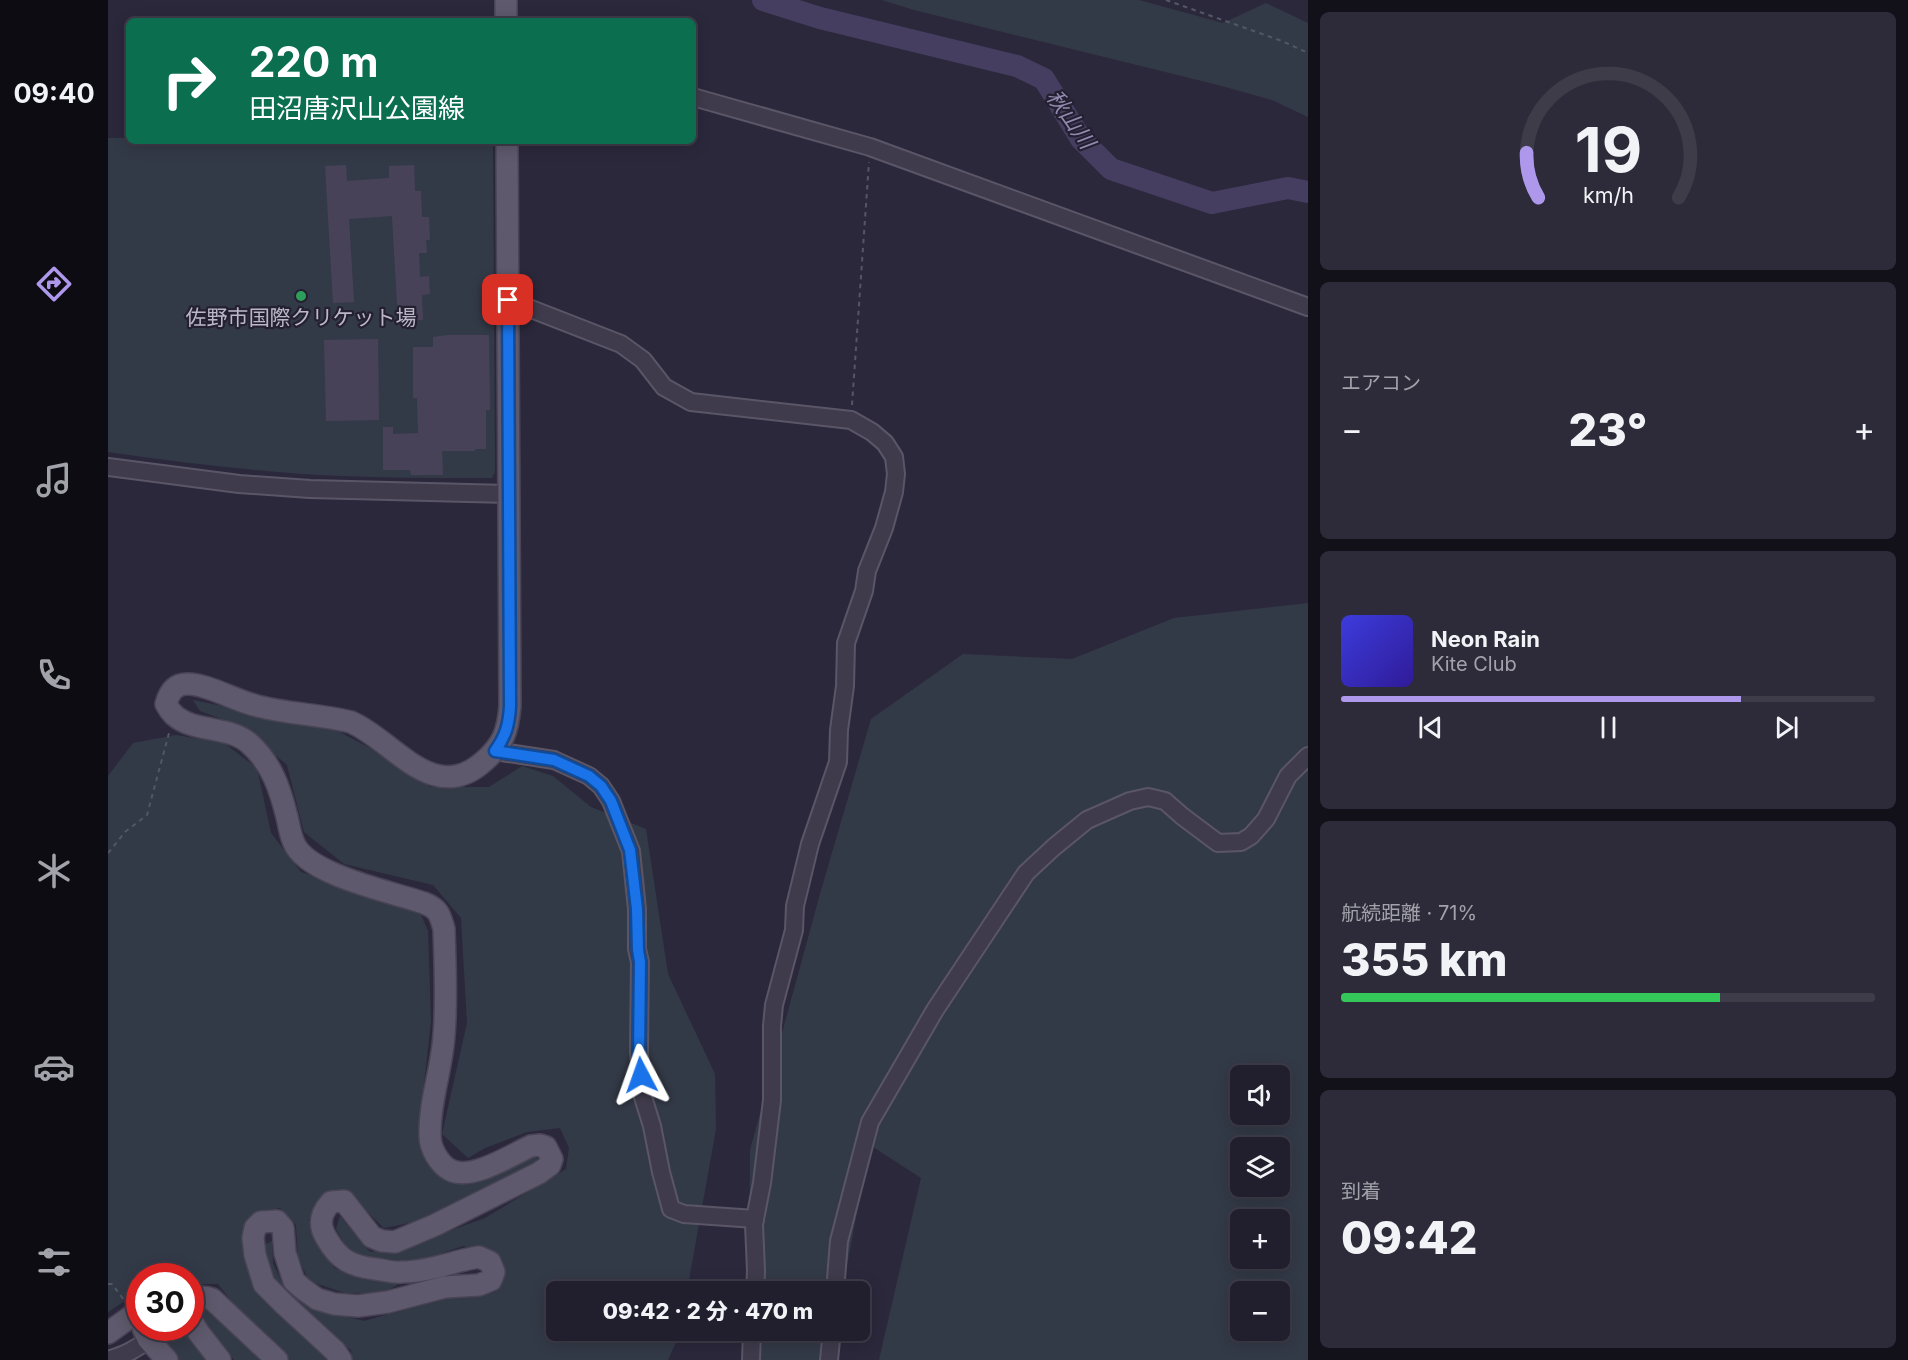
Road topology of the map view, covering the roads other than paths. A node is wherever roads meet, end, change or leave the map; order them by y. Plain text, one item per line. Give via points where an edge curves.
1 (696, 98) edge
2 (507, 144) edge
3 (508, 300) junction
4 (1308, 307) edge
5 (108, 467) edge
6 (508, 495) junction
7 (495, 751) junction
8 (1308, 756) edge
9 (755, 1219) junction
10 (755, 1281) edge
11 (836, 1281) edge
12 (204, 1297) edge
13 (126, 1319) edge
14 (108, 1333) edge
15 (204, 1339) edge
16 (140, 1341) edge
17 (153, 1341) edge
18 (751, 1341) edge
19 (831, 1341) edge
20 (108, 1360) edge
21 (167, 1360) edge
22 (220, 1360) edge
23 (277, 1360) edge
24 (341, 1360) edge
25 (750, 1360) edge
26 (829, 1360) edge

1 - 4 street via 870,147
2 - 3 main road
3 - 6 main road
3 - 9 street via 621,344 643,360 664,387 691,402 851,420 885,443 894,457 894,492 846,643 838,762 810,844 795,906 794,930 774,1005 772,1100
5 - 6 street via 310,489
6 - 7 main road via 510,706 509,725
7 - 9 street via 554,760 589,776 611,801 630,850 640,962 639,1053 643,1097 671,1209 684,1214
7 - 24 main road via 466,772 433,775 351,722 252,705 200,685 176,686 165,705 189,723 234,734 261,755 280,790 294,844 313,864 424,903 439,914 444,929 444,1036 430,1138 442,1164 452,1171 475,1172 540,1144 546,1146 552,1159 539,1173 395,1242 372,1237 344,1201 331,1202 322,1211 323,1234 341,1257 354,1266 401,1273 479,1257 490,1262 494,1272 490,1280 479,1285 445,1287 358,1306 334,1304 317,1299 294,1281 285,1253 283,1228 277,1221 261,1222 253,1238 264,1284
8 - 11 street via 1287,776 1266,819 1241,842 1218,843 1166,801 1148,797 1087,820 1026,873 935,1010 870,1122 839,1241
9 - 10 street
12 - 23 main road via 212,1299
13 - 14 main road
15 - 22 main road
16 - 20 street via 139,1348
17 - 21 main road
18 - 25 street
19 - 26 street

